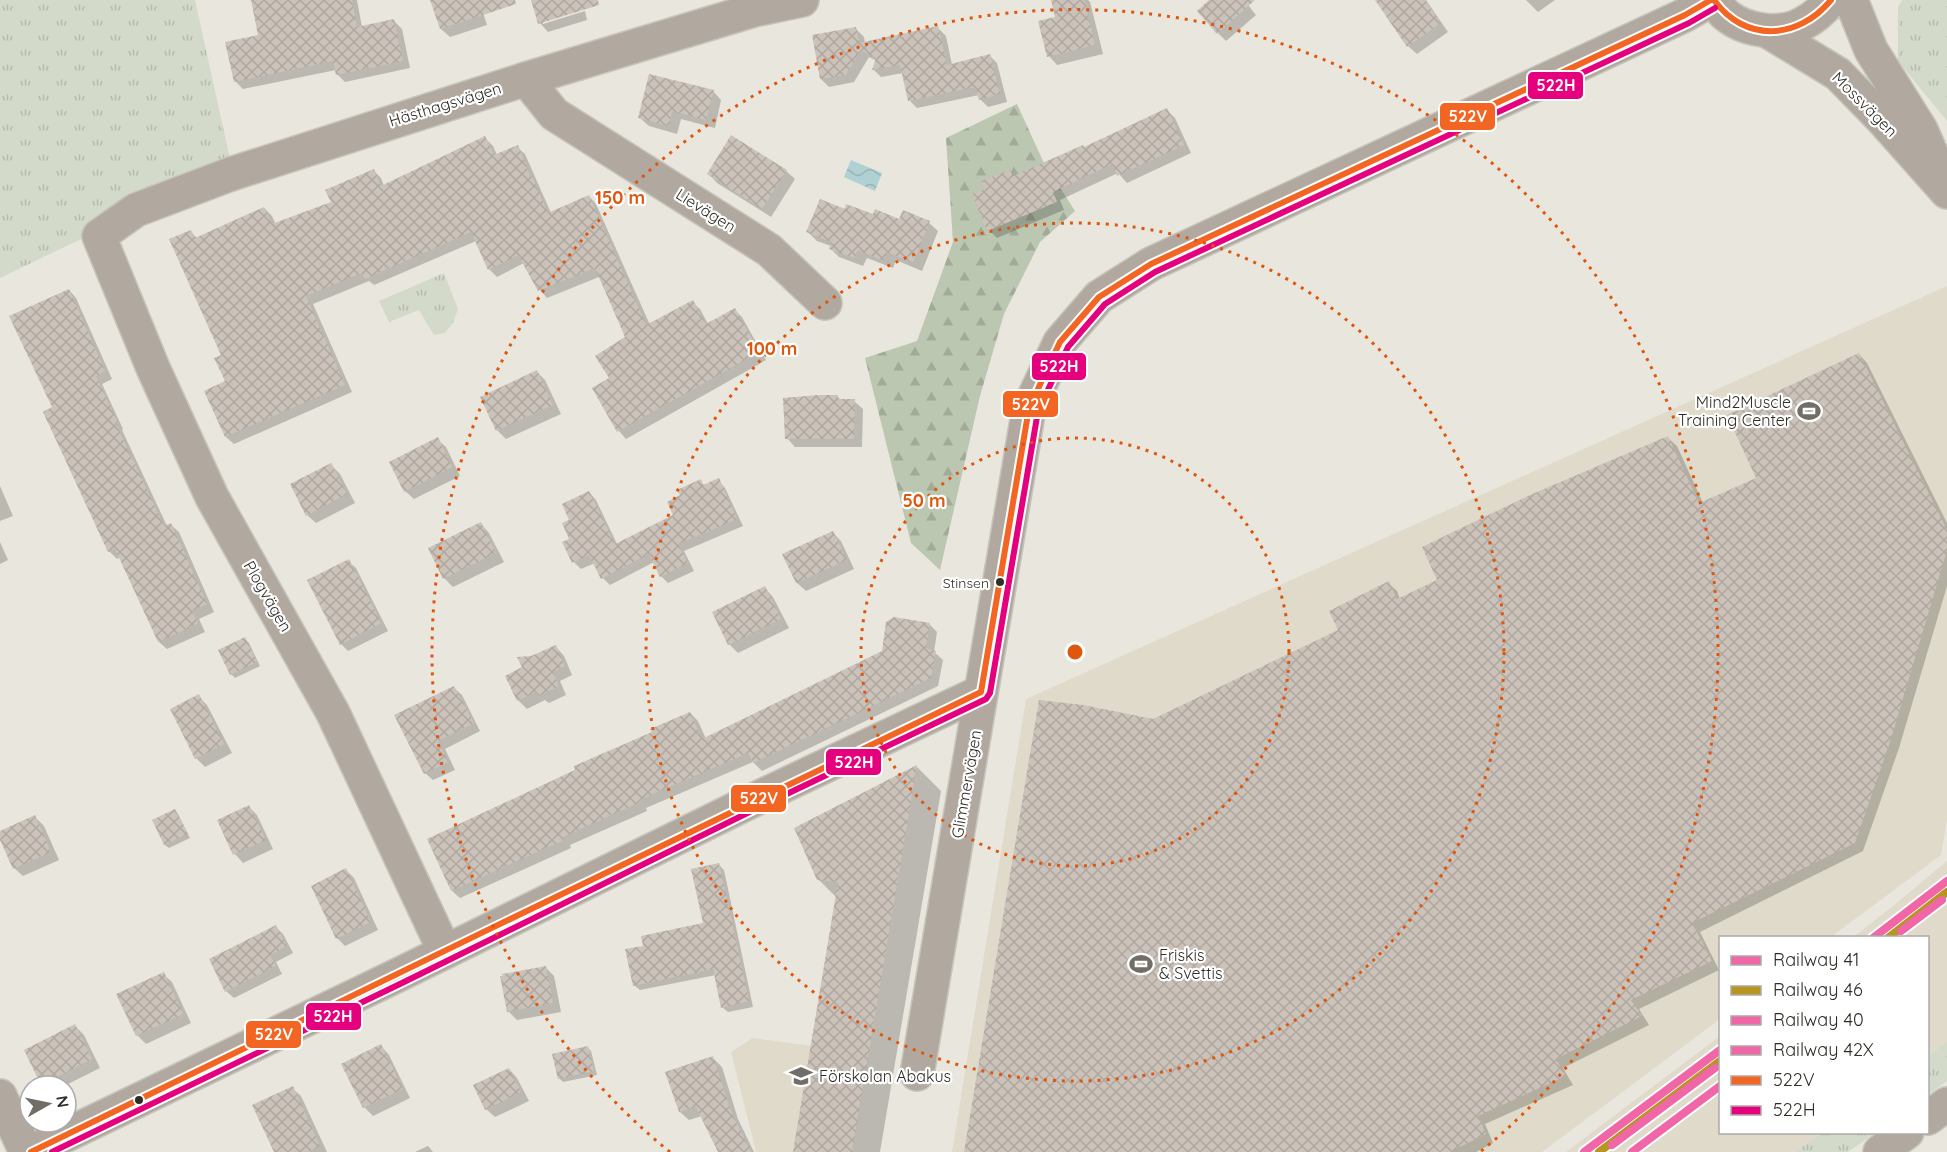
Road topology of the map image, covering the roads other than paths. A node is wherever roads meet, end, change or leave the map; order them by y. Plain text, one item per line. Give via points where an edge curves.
1 (802, 0) edge
2 (1712, 0) edge
3 (1831, 0) edge
4 (1851, 0) edge
5 (1769, 32) junction
6 (526, 79) junction
7 (1947, 190) edge
8 (99, 236) joint
9 (825, 303) dead end
10 (981, 692) junction
11 (445, 952) junction
12 (917, 1074) dead end
13 (0, 1096) edge
14 (1947, 1104) edge
15 (1929, 1117) edge
16 (1904, 1134) edge
17 (65, 1144) edge
18 (26, 1152) edge
19 (31, 1152) edge
20 (1880, 1152) edge

1 - 6 street, Hästhagsvägen via 754,10
2 - 5 street, Mossvägen via 1726,15 1745,26
2 - 10 street, Glimmervägen via 1151,264 1099,297 1060,342 1029,408
3 - 5 street, Mossvägen via 1801,26
4 - 7 street, Mossvägen via 1871,50 1921,130
5 - 7 street, Mossvägen via 1838,74
6 - 8 street, Hästhagsvägen via 231,174 136,210
6 - 9 street, Lievägen via 554,114 769,250
8 - 11 street, Plogvägen via 212,497 333,713
10 - 11 street
10 - 12 street, Glimmervägen
11 - 17 street
13 - 18 street
14 - 15 street
16 - 20 street
17 - 19 street

